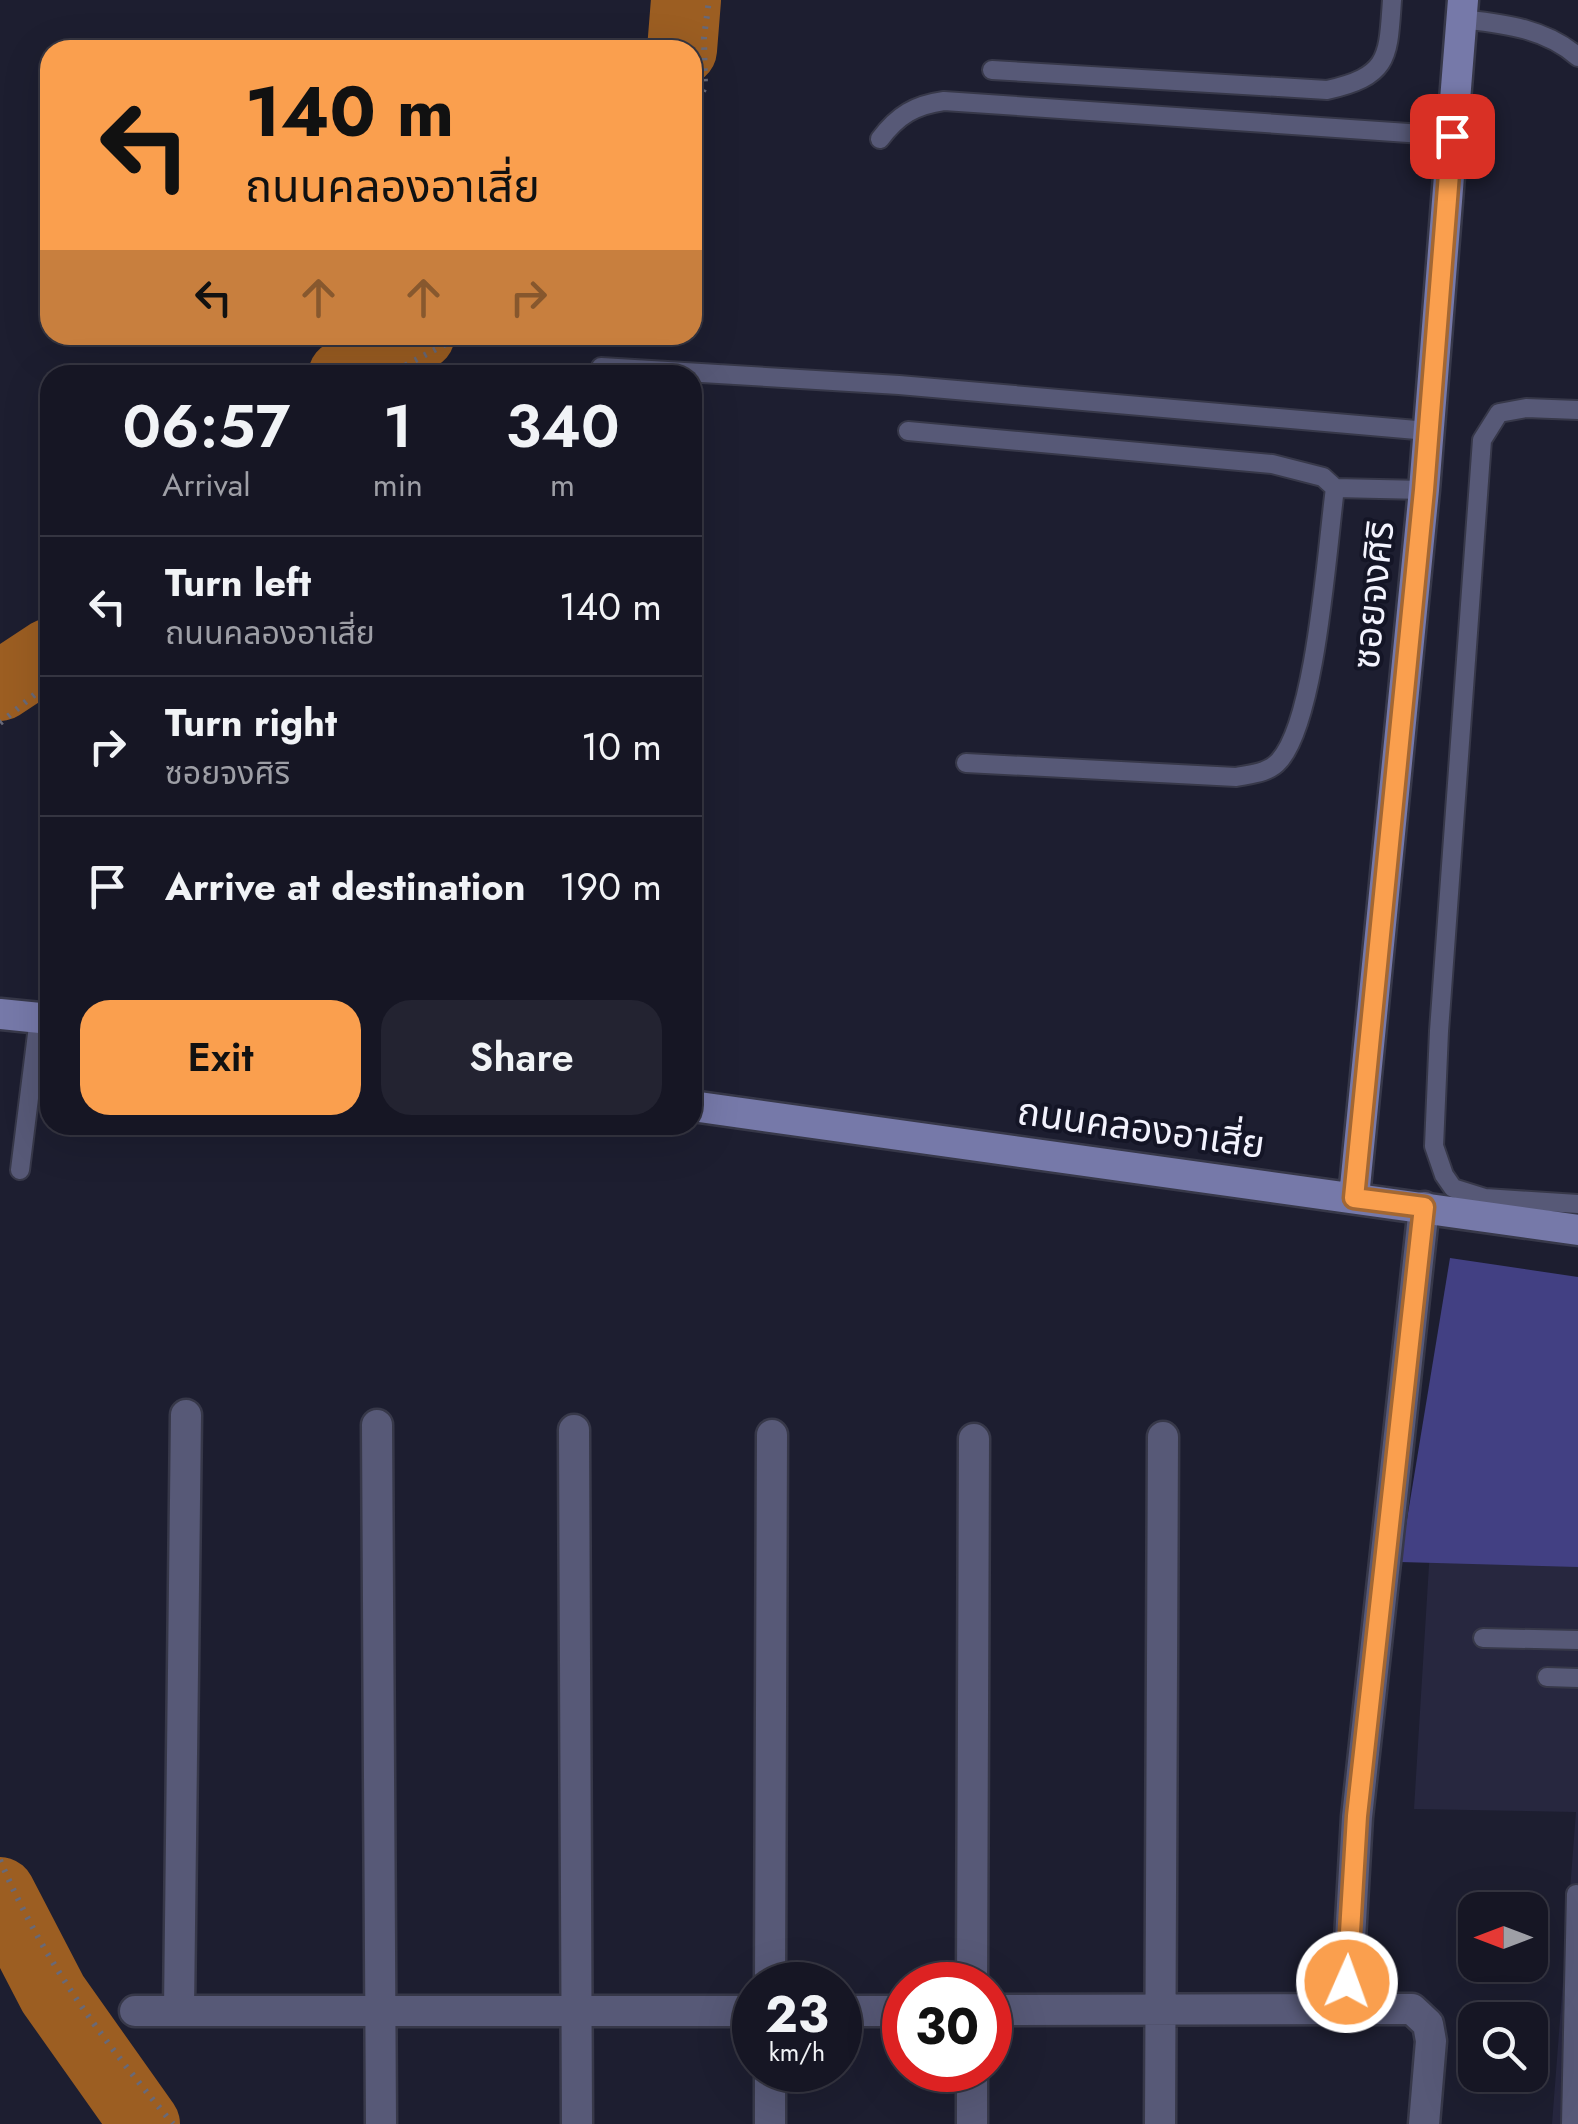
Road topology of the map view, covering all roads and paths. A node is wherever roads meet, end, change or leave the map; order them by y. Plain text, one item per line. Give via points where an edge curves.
1 (710, 0) edge
2 (1392, 0) edge
3 (1462, 9) edge
4 (1578, 57) edge
5 (992, 70) dead end
6 (702, 97) edge
7 (1452, 136) junction
8 (880, 139) dead end
9 (444, 345) edge
10 (406, 365) edge
11 (702, 373) edge
12 (1578, 410) edge
13 (1428, 431) junction
14 (908, 432) dead end
15 (1334, 488) junction
16 (1424, 490) junction
17 (40, 690) edge
18 (0, 723) edge
19 (966, 763) dead end
20 (0, 1014) edge
21 (40, 1018) edge
22 (40, 1048) edge
23 (702, 1107) edge
24 (20, 1170) dead end
25 (1354, 1198) junction
26 (1578, 1204) edge
27 (1424, 1207) junction
28 (1578, 1230) edge
29 (186, 1415) dead end
30 (378, 1425) dead end
31 (574, 1430) dead end
32 (772, 1435) dead end
33 (1163, 1438) dead end
34 (974, 1439) dead end
35 (1483, 1638) dead end
36 (1578, 1640) edge
37 (1547, 1677) dead end
38 (1578, 1678) edge
39 (0, 1860) edge
40 (1576, 1894) edge
41 (770, 1962) edge
42 (972, 1962) edge
43 (380, 2009) junction
44 (577, 2009) junction
45 (1159, 2009) junction
46 (1346, 2009) junction
47 (135, 2010) dead end
48 (179, 2010) junction
49 (1012, 2010) edge
50 (732, 2011) edge
51 (770, 2092) edge
52 (972, 2092) edge
53 (172, 2124) edge
54 (381, 2124) edge
55 (577, 2124) edge
56 (770, 2124) edge
57 (972, 2124) edge
58 (1160, 2124) edge
59 (1424, 2124) edge
60 (1571, 2124) edge

1 - 6 path
2 - 5 lane via 1383,64 1327,90
3 - 4 lane via 1540,33
3 - 7 street, ซอยจงศิริ
7 - 8 lane via 944,101 904,113
7 - 13 street, ซอยจงศิริ
9 - 10 path
11 - 13 lane
12 - 26 lane via 1498,413 1482,440 1434,1146 1454,1188 1485,1198
13 - 16 street, ซอยจงศิริ
14 - 15 lane via 1272,464 1322,477
15 - 16 lane
15 - 19 lane via 1298,731 1278,764 1236,776
16 - 25 street, ซอยจงศิริ
17 - 18 path
20 - 21 street
22 - 24 lane
23 - 25 street, ถนนคลองอาเสี่ย
25 - 27 street, ถนนคลองอาเสี่ย
27 - 28 street, ถนนคลองอาเสี่ย
27 - 46 street via 1357,1816
29 - 48 street
30 - 43 street
31 - 44 street
32 - 41 street
33 - 45 street
34 - 42 street
35 - 36 lane
37 - 38 lane
39 - 53 path via 57,1972
40 - 60 lane
43 - 44 street
43 - 48 street
43 - 54 street
44 - 50 street
44 - 55 street
45 - 46 street
45 - 49 street
45 - 58 street
46 - 59 street via 1412,2009 1428,2024
47 - 48 street
51 - 56 street
52 - 57 street

